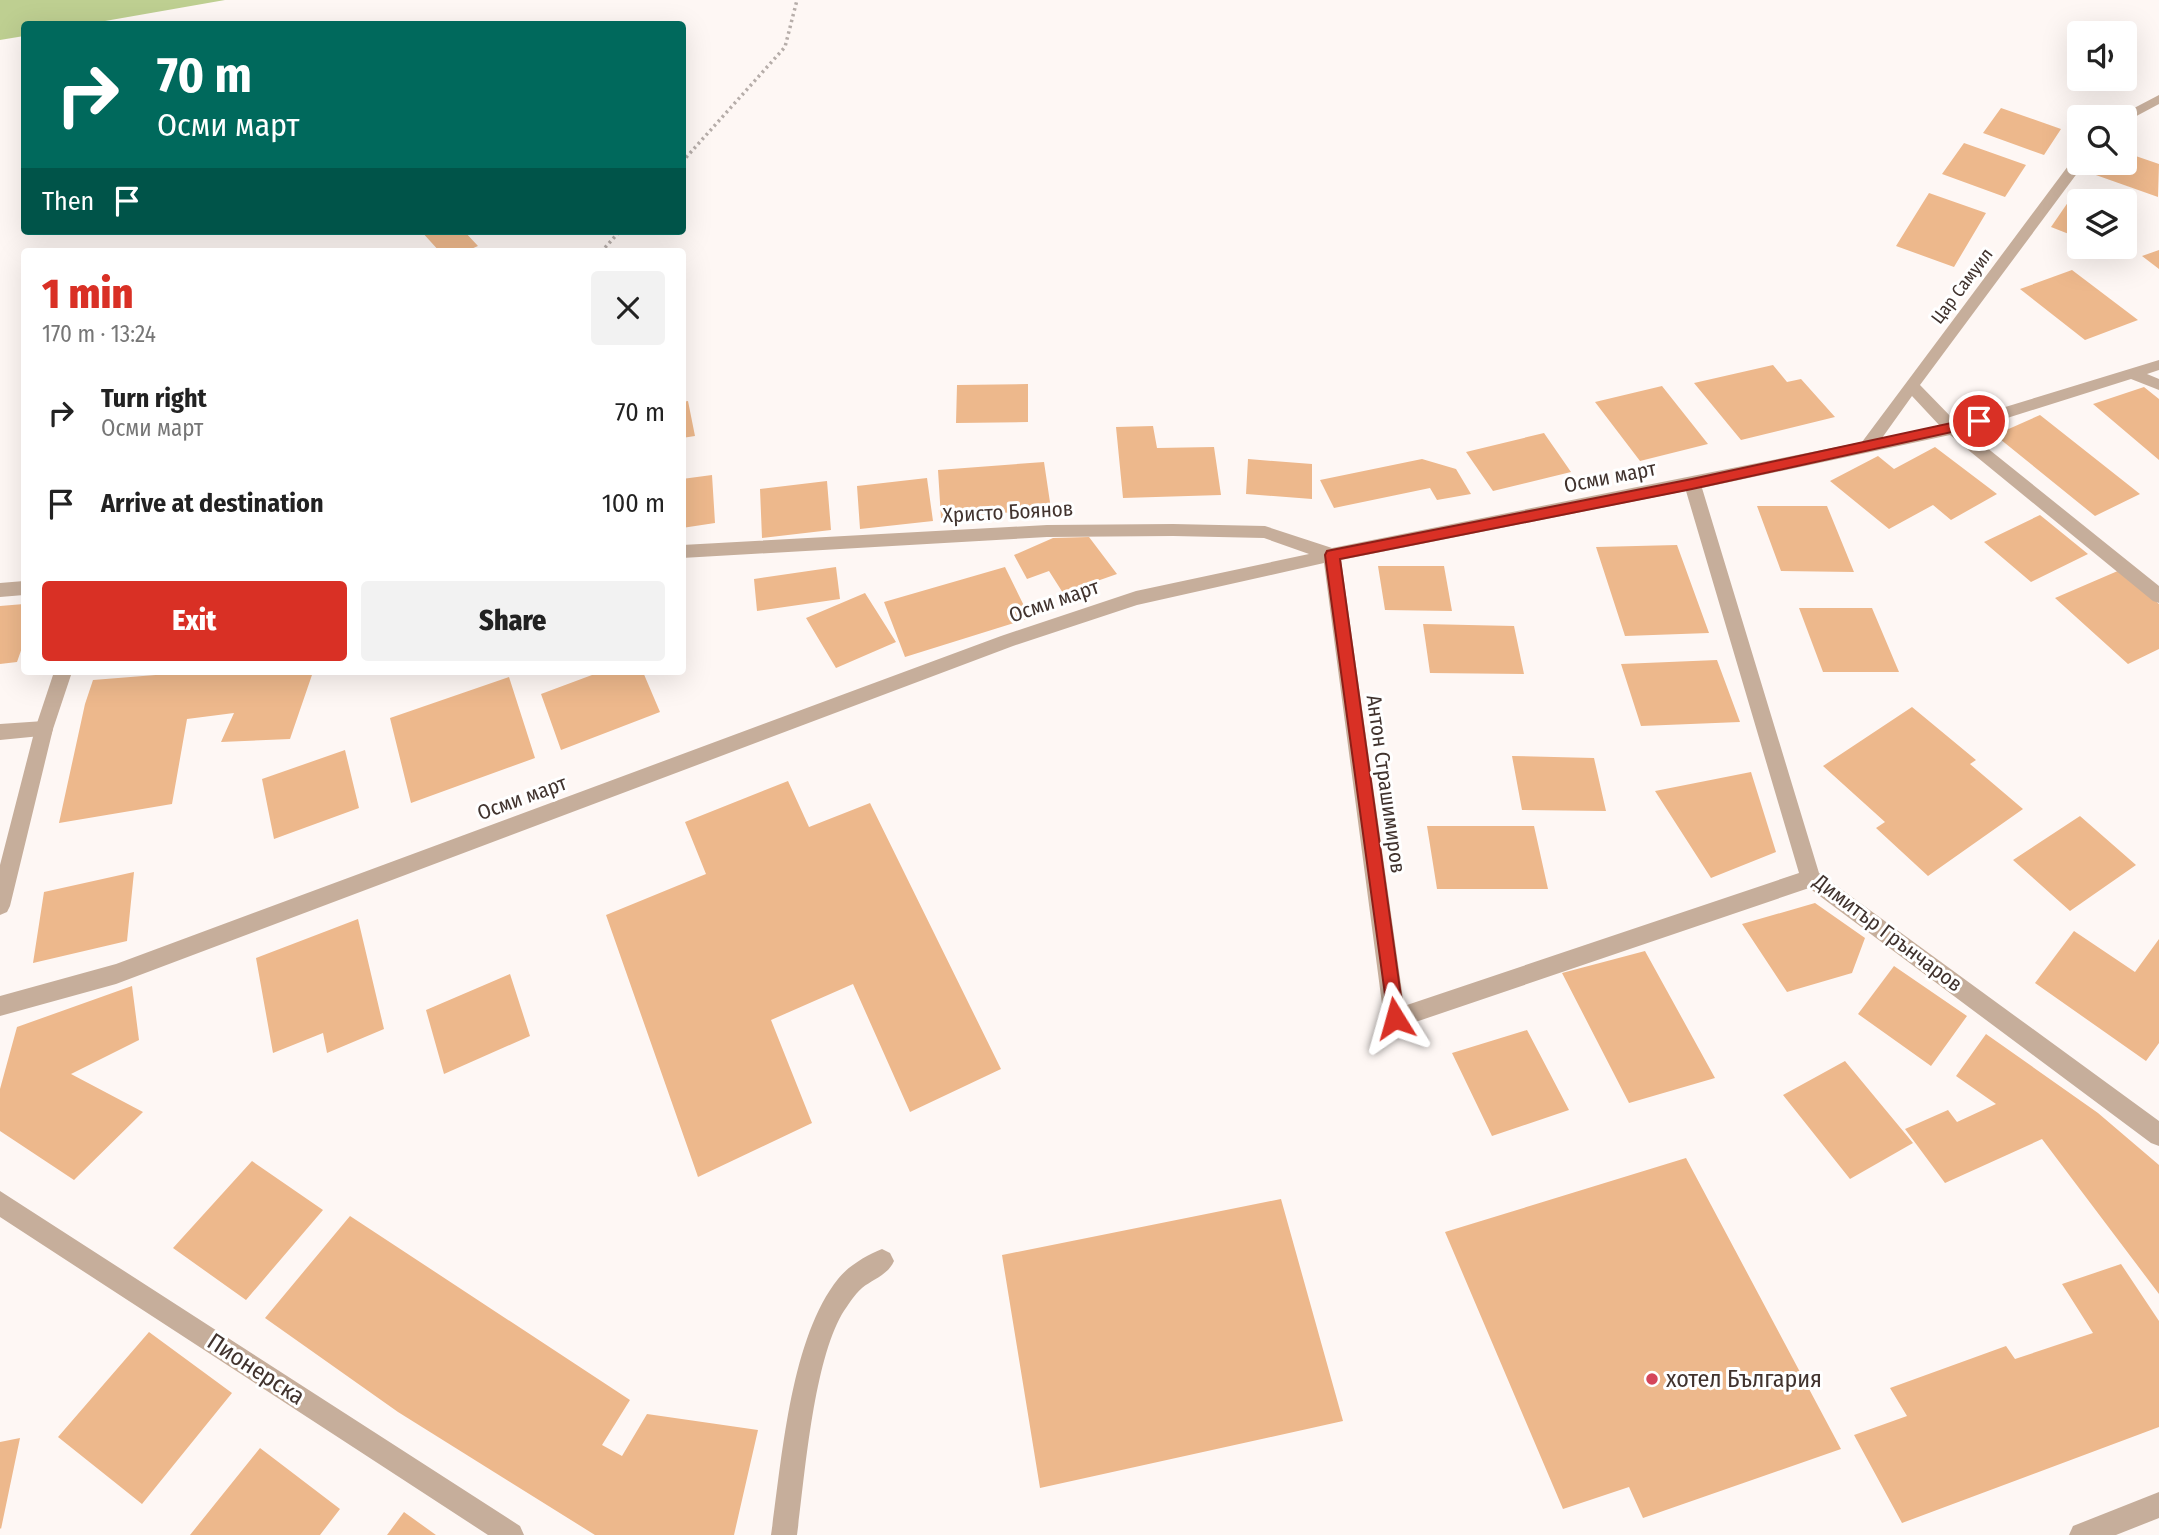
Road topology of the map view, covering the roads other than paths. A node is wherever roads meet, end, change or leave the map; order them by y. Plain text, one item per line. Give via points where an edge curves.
1 (2159, 99) edge
2 (2137, 110) edge
3 (2069, 175) edge
4 (2159, 365) edge
5 (2136, 375) junction
6 (2159, 385) edge
7 (1911, 386) junction
8 (1953, 429) junction
9 (1867, 447) junction
10 (1692, 484) junction
11 (686, 552) edge
12 (1332, 555) junction
13 (21, 588) edge
14 (0, 590) edge
15 (2159, 596) edge
16 (62, 675) edge
17 (44, 729) junction
18 (0, 732) edge
19 (1811, 878) junction
20 (0, 906) edge
21 (0, 1006) edge
22 (2159, 1135) edge
23 (0, 1203) edge
24 (882, 1261) dead end
25 (2159, 1505) edge
26 (511, 1535) edge
27 (784, 1535) edge
28 (2082, 1535) edge

1 - 2 street
3 - 7 street, Цар Самуил
4 - 5 street, Осми март
5 - 6 street
5 - 8 street, Осми март
7 - 8 street
7 - 9 street, Цар Самуил
8 - 9 street, Осми март
8 - 15 street
9 - 10 street, Осми март
10 - 12 street, Осми март
10 - 19 street, Димитър Грънчаров
11 - 12 street, Христо Боянов via 1047,531 1173,530 1265,532
12 - 19 street, Антон Страшимиров via 1395,1018
12 - 21 street, Осми март via 1136,598 1007,641 116,974
13 - 14 street
16 - 17 street
17 - 18 street
17 - 20 street
19 - 22 street, Димитър Грънчаров
23 - 26 street, Пионерска
24 - 27 street via 846,1286 826,1321 808,1377
25 - 28 street

